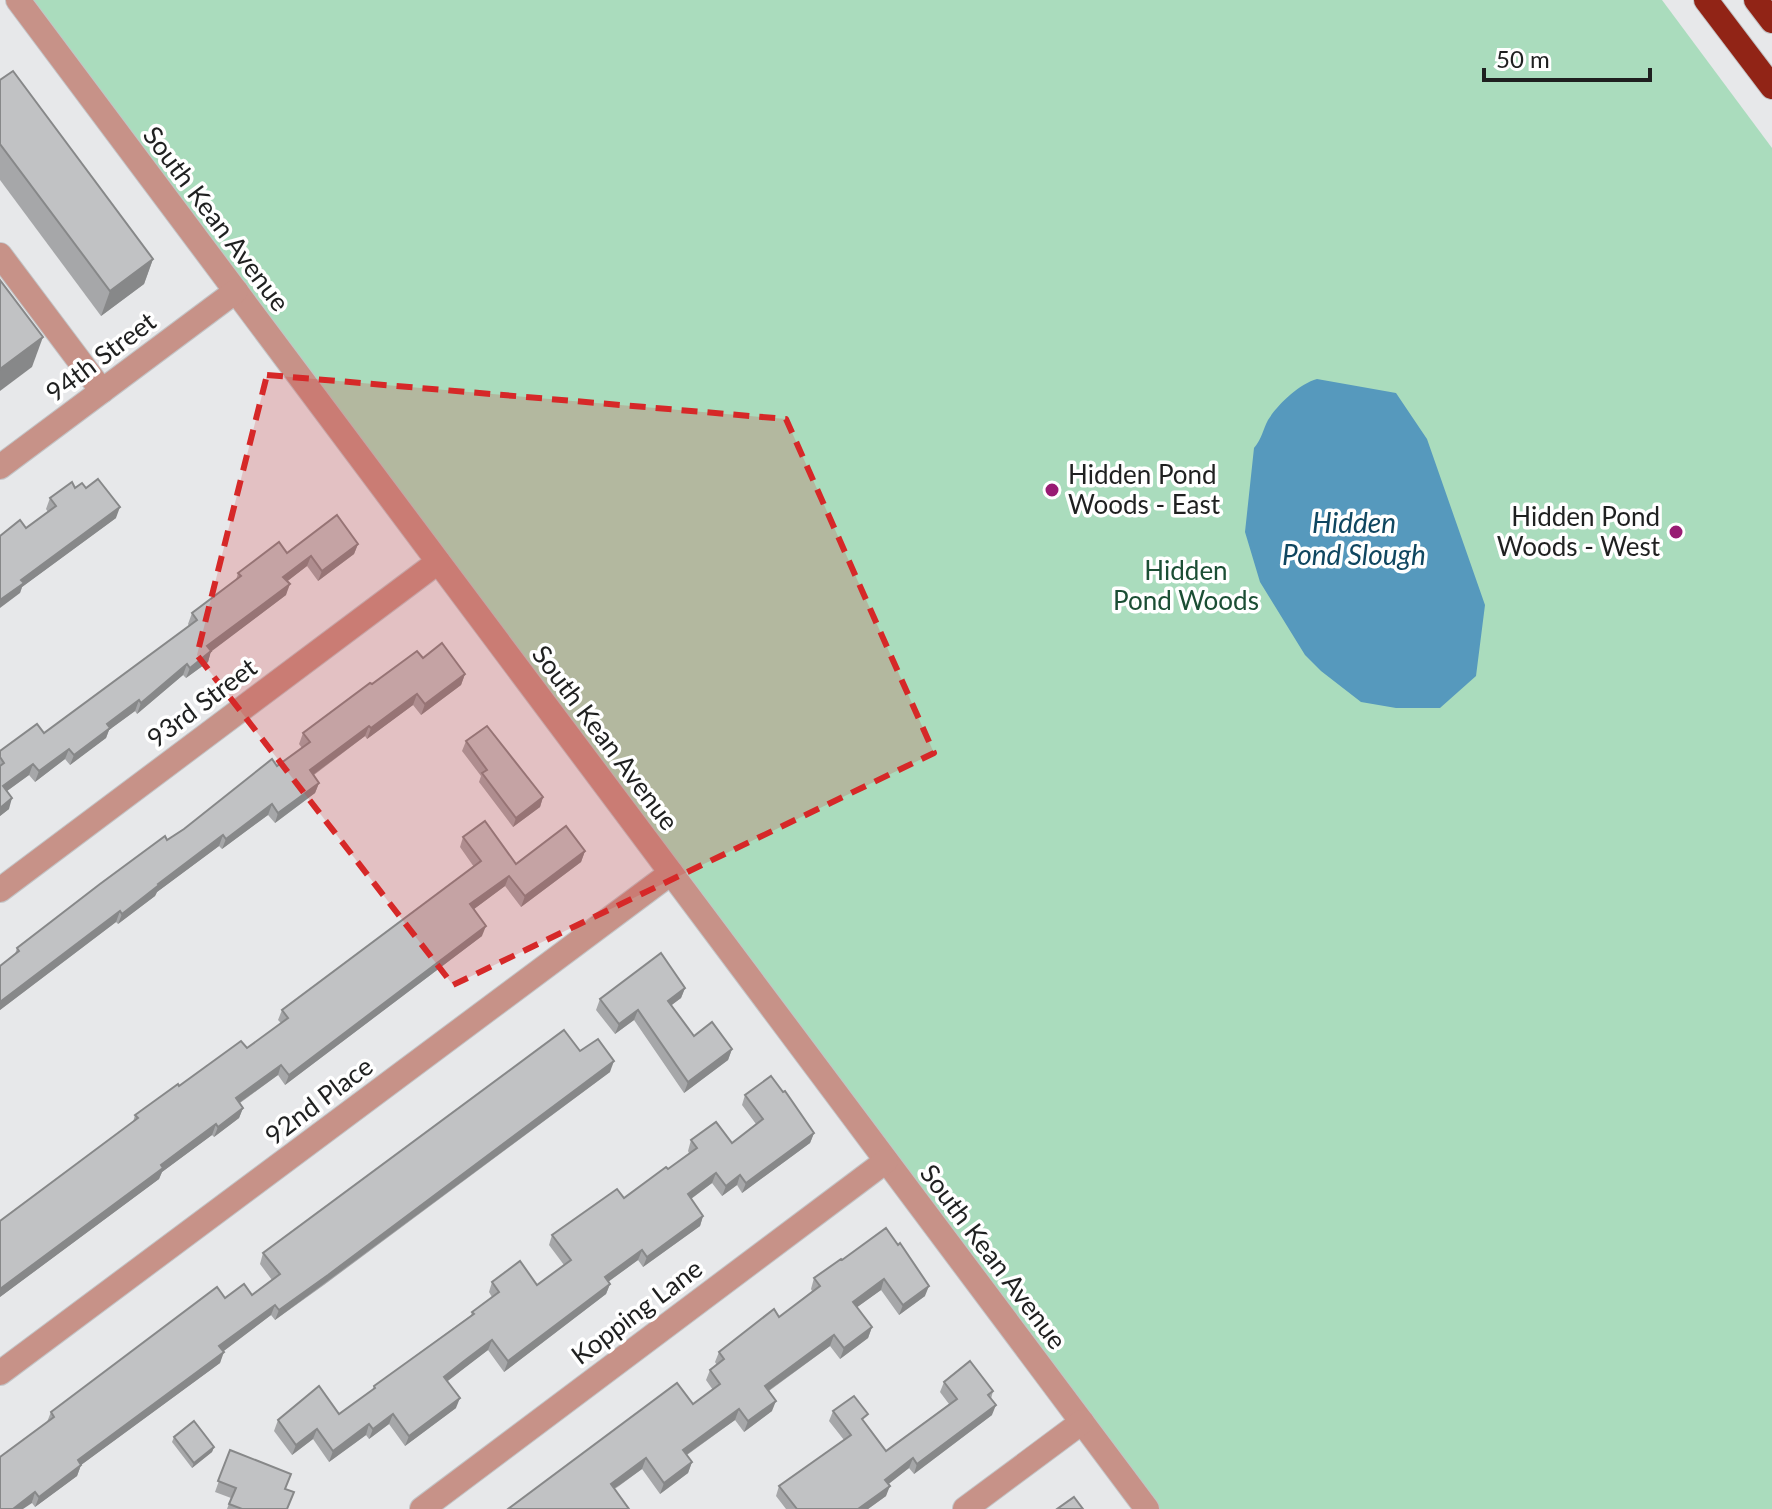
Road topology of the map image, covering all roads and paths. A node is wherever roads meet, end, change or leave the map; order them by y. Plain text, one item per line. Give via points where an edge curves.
1 (18, 0) edge
2 (1706, 0) edge
3 (1756, 0) edge
4 (1772, 21) edge
5 (1772, 87) edge
6 (0, 255) edge
7 (236, 291) junction
8 (102, 391) junction
9 (0, 467) edge
10 (438, 562) junction
11 (671, 873) junction
12 (0, 890) edge
13 (886, 1161) junction
14 (0, 1373) edge
15 (1082, 1422) junction
16 (422, 1509) edge
17 (965, 1509) edge
18 (1147, 1509) edge

1 - 7 street, South Kean Avenue
2 - 5 highway
3 - 4 highway
6 - 8 street
7 - 8 street, 94th Street
7 - 10 street, South Kean Avenue
8 - 9 street, 94th Street
10 - 11 street, South Kean Avenue
10 - 12 street, 93rd Street
11 - 13 street, South Kean Avenue
11 - 14 street, 92nd Place
13 - 15 street, South Kean Avenue
13 - 16 street, Kopping Lane
15 - 17 street
15 - 18 street, South Kean Avenue

